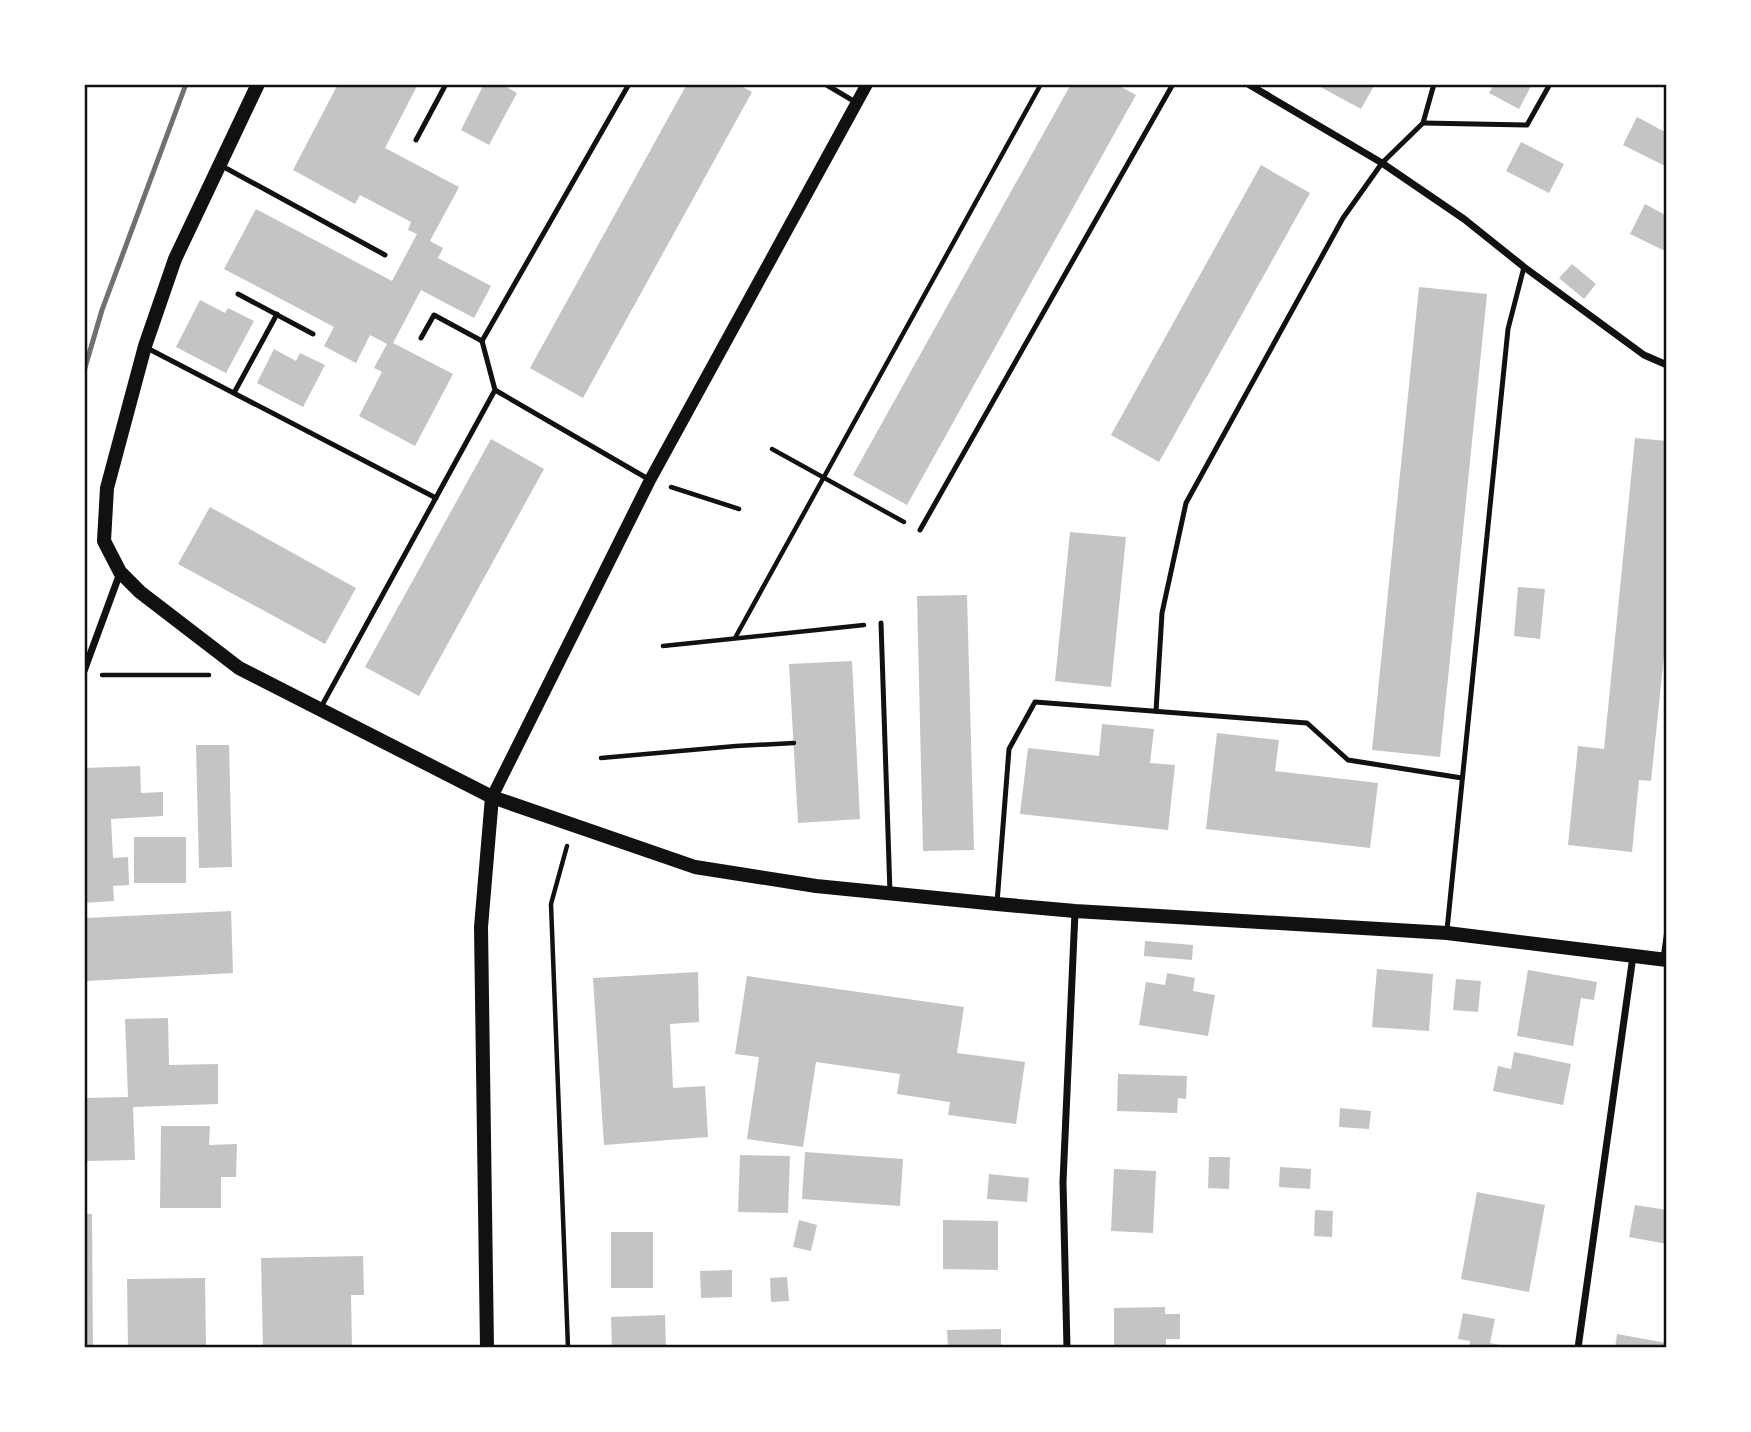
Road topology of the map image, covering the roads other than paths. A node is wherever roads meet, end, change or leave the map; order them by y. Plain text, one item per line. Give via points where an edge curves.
1 (258, 84) edge
2 (446, 84) edge
3 (629, 84) edge
4 (824, 84) edge
5 (867, 84) edge
6 (1172, 84) edge
7 (1248, 84) edge
8 (1434, 84) edge
9 (1550, 84) edge
10 (857, 103) junction
11 (1423, 123) junction
12 (416, 140) dead end
13 (1382, 163) junction
14 (219, 165) junction
15 (385, 254) dead end
16 (1524, 267) junction
17 (239, 294) dead end
18 (276, 314) junction
19 (313, 334) dead end
20 (421, 338) dead end
21 (482, 341) junction
22 (145, 346) junction
23 (1667, 365) edge
24 (495, 390) junction
25 (234, 393) junction
26 (650, 480) junction
27 (436, 498) junction
28 (920, 530) road end
29 (120, 572) junction
30 (881, 623) road end
31 (84, 671) edge
32 (320, 709) junction
33 (1156, 711) junction
34 (1462, 778) junction
35 (492, 797) junction
36 (890, 893) junction
37 (997, 904) junction
38 (1075, 911) junction
39 (1667, 930) edge
40 (1447, 933) junction
41 (1633, 956) junction
42 (1665, 960) edge
43 (486, 1348) edge
44 (1066, 1348) edge
45 (1578, 1348) edge

1 - 14 main road
2 - 12 lane
3 - 21 lane
4 - 10 lane
5 - 10 street
6 - 28 lane
7 - 13 street
8 - 11 lane
9 - 11 lane via 1527,124
10 - 26 street
11 - 13 lane
13 - 16 street
13 - 33 lane via 1343,218 1186,503 1162,613
14 - 15 lane
14 - 22 main road via 175,259
16 - 23 street via 1644,355
16 - 34 lane via 1508,329
17 - 18 lane
18 - 19 lane
18 - 25 lane
20 - 21 lane via 434,315
21 - 24 lane
22 - 25 lane
22 - 29 main road via 107,488 104,541
24 - 26 lane
24 - 27 lane
25 - 27 lane
26 - 35 street
27 - 32 lane
29 - 31 street
29 - 32 main road via 239,668
30 - 36 lane
32 - 35 main road
33 - 34 lane via 1307,723 1349,760
33 - 37 lane via 1035,702 1009,749
34 - 40 lane
35 - 36 main road via 695,867
35 - 43 main road via 481,927
36 - 37 main road
37 - 38 main road
38 - 40 main road
38 - 44 street via 1063,1182
39 - 42 lane
40 - 41 main road
41 - 42 main road
41 - 45 street

